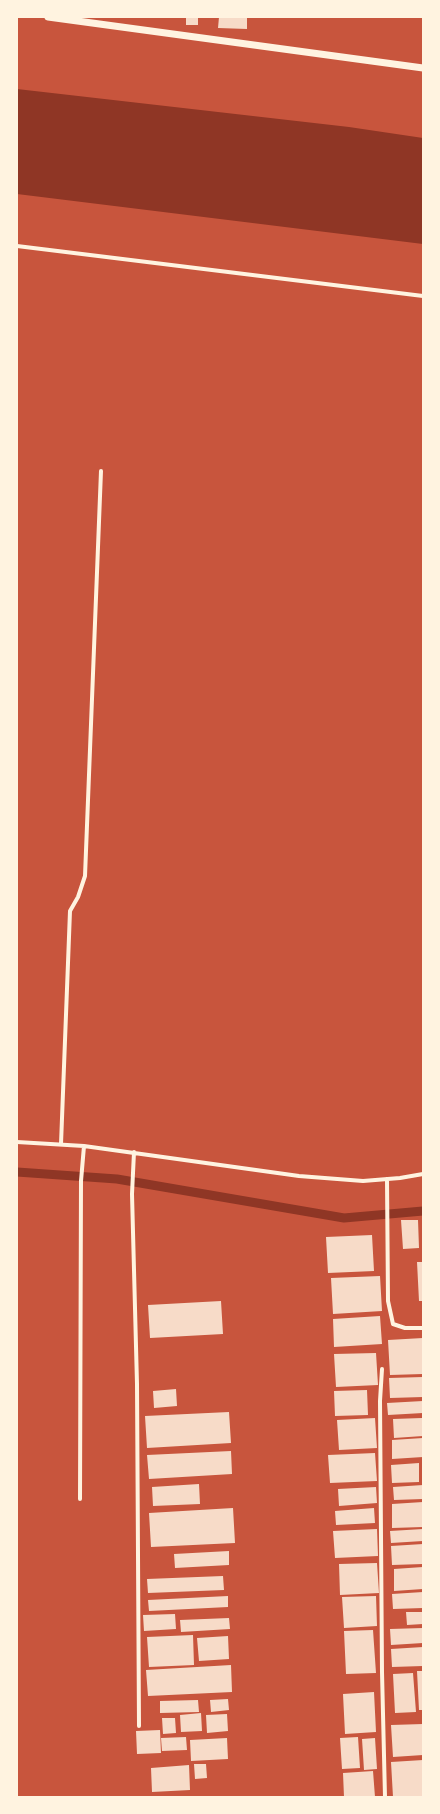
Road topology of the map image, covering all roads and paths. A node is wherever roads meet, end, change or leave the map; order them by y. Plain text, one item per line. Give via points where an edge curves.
1 (48, 17) edge
2 (423, 68) edge
3 (17, 246) edge
4 (423, 296) edge
5 (101, 471) dead end
6 (17, 1142) edge
7 (61, 1144) junction
8 (84, 1146) junction
9 (134, 1152) junction
10 (423, 1174) edge
11 (387, 1179) junction
12 (423, 1328) edge
13 (382, 1369) dead end
14 (80, 1500) dead end
15 (139, 1726) dead end
16 (385, 1797) edge

1 - 2 street
3 - 4 street
5 - 7 street via 85,876 78,898 70,911
6 - 7 street
7 - 8 street
8 - 9 street
8 - 14 street
9 - 11 street via 299,1176 363,1181
9 - 15 street via 132,1194 137,1392
10 - 11 street
11 - 12 street via 388,1301 393,1324 405,1328
13 - 16 street via 380,1401

